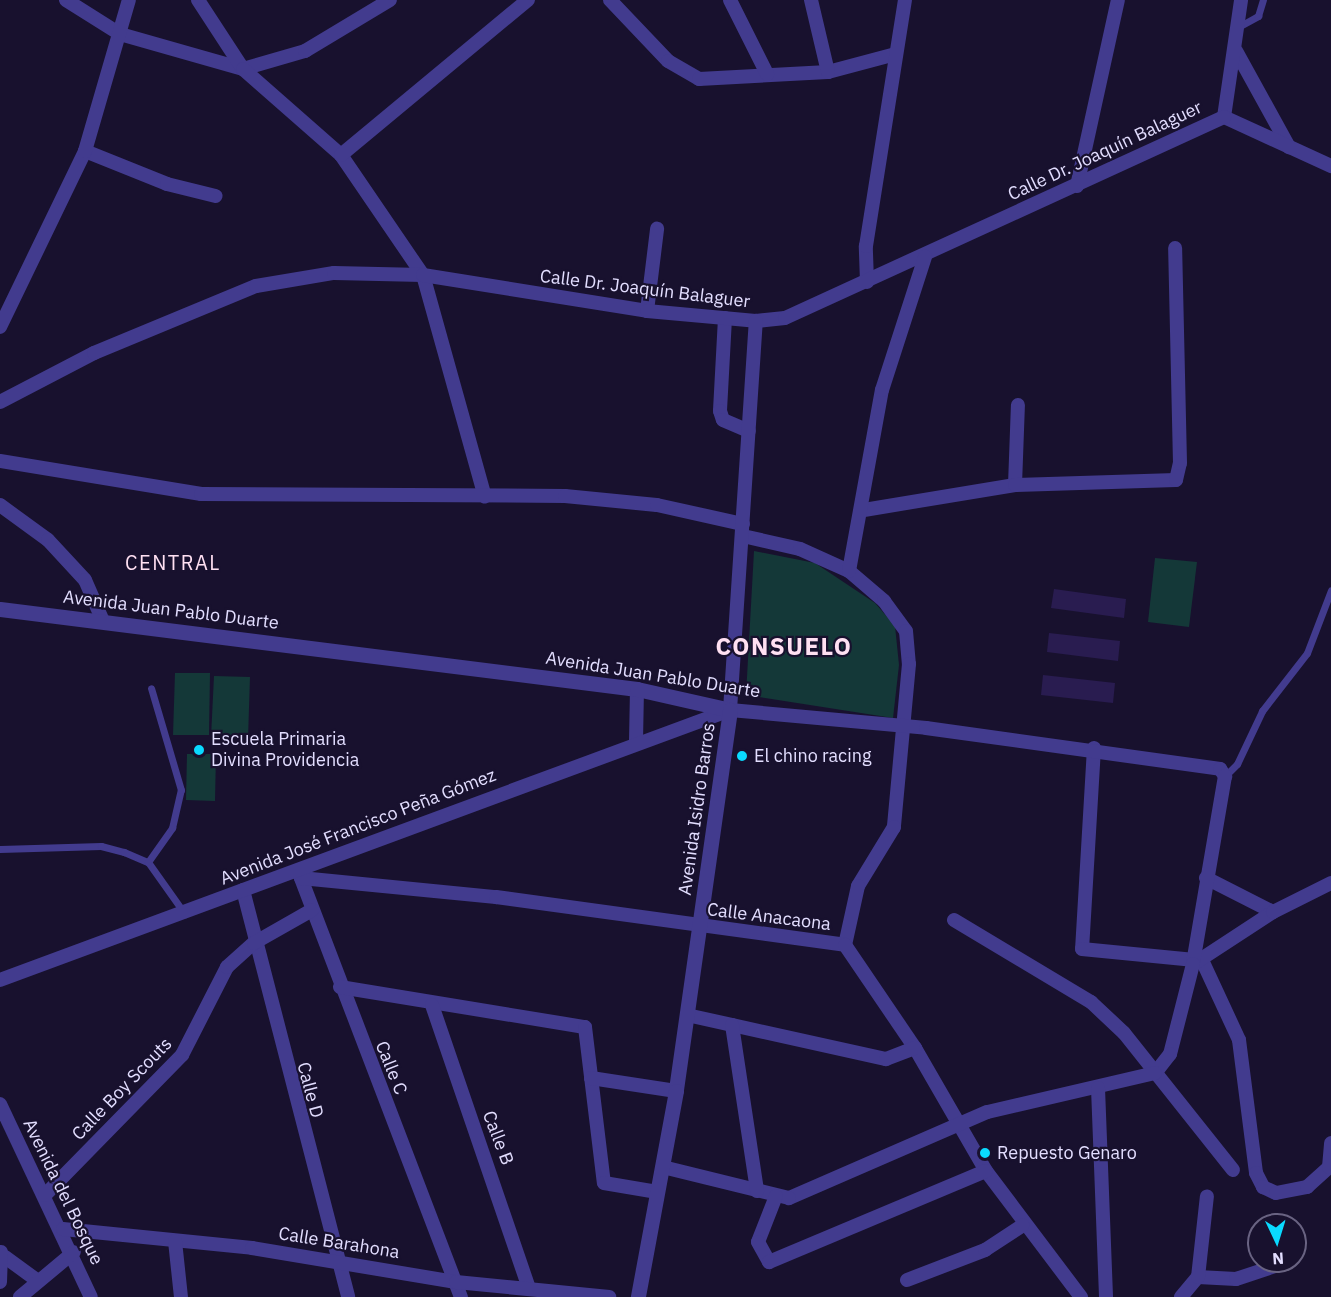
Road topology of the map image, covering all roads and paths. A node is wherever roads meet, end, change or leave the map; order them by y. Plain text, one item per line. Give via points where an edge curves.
1 (66, 0) edge
2 (129, 0) edge
3 (198, 0) edge
4 (390, 0) edge
5 (528, 0) edge
6 (610, 0) edge
7 (730, 0) edge
8 (812, 0) edge
9 (905, 0) edge
10 (1118, 0) edge
11 (1241, 0) edge
12 (1263, 0) edge
13 (1240, 26) junction
14 (120, 34) junction
15 (1236, 51) junction
16 (894, 54) junction
17 (243, 69) junction
18 (828, 72) junction
19 (767, 74) junction
20 (1224, 117) junction
21 (1289, 147) junction
22 (85, 151) junction
23 (341, 155) junction
24 (1331, 166) edge
25 (1077, 186) junction
26 (216, 196) dead end
27 (657, 230) dead end
28 (1175, 248) dead end
29 (925, 257) junction
30 (423, 275) junction
31 (867, 282) junction
32 (647, 311) junction
33 (725, 318) junction
34 (1, 321) edge
35 (756, 321) junction
36 (0, 402) edge
37 (1018, 405) dead end
38 (749, 431) junction
39 (0, 461) edge
40 (1015, 485) junction
41 (485, 497) junction
42 (0, 505) edge
43 (864, 510) junction
44 (743, 530) junction
45 (849, 571) junction
46 (1331, 590) edge
47 (0, 609) edge
48 (104, 621) junction
49 (151, 688) dead end
50 (637, 689) junction
51 (730, 710) junction
52 (900, 725) junction
53 (636, 741) junction
54 (1094, 748) junction
55 (1225, 776) junction
56 (0, 849) edge
57 (148, 862) junction
58 (299, 872) junction
59 (1206, 878) junction
60 (1331, 883) edge
61 (243, 890) junction
62 (312, 910) junction
63 (1273, 912) junction
64 (185, 914) junction
65 (954, 920) dead end
66 (700, 926) junction
67 (254, 943) junction
68 (845, 945) junction
69 (1196, 961) junction
70 (0, 980) edge
71 (340, 987) junction
72 (432, 1005) junction
73 (687, 1015) junction
74 (732, 1025) junction
75 (915, 1048) junction
76 (1155, 1073) junction
77 (591, 1078) junction
78 (1098, 1088) junction
79 (676, 1091) junction
80 (0, 1104) edge
81 (962, 1122) junction
82 (1331, 1143) edge
83 (663, 1167) junction
84 (1233, 1170) dead end
85 (986, 1171) junction
86 (757, 1191) junction
87 (657, 1192) junction
88 (45, 1195) junction
89 (776, 1196) junction
90 (1207, 1196) dead end
91 (1023, 1225) junction
92 (63, 1229) junction
93 (175, 1241) junction
94 (74, 1252) junction
95 (2, 1254) edge
96 (339, 1260) junction
97 (1254, 1273) edge
98 (1198, 1277) junction
99 (35, 1279) junction
100 (907, 1280) dead end
101 (0, 1282) edge
102 (456, 1282) junction
103 (528, 1285) junction
104 (20, 1297) edge
105 (91, 1297) edge
106 (181, 1297) edge
107 (348, 1297) edge
108 (461, 1297) edge
109 (609, 1297) edge
110 (638, 1297) edge
111 (1081, 1297) edge
112 (1106, 1297) edge
113 (1181, 1297) edge

1 - 14 street
2 - 14 street
3 - 17 street
4 - 17 street via 305,51
5 - 23 street
6 - 19 street via 668,61 699,79
7 - 19 street
8 - 18 street
9 - 16 street
10 - 25 street
11 - 13 street
12 - 13 lane via 1258,16
13 - 15 street
14 - 17 street
14 - 22 street
15 - 20 street
15 - 21 street
16 - 18 street
16 - 31 street via 866,246
17 - 23 street
18 - 19 street
20 - 21 street, Calle Dr. Joaquín Balaguer
20 - 25 street, Calle Dr. Joaquín Balaguer
21 - 24 street, Calle Dr. Joaquín Balaguer
22 - 26 street via 167,184
22 - 34 street
23 - 30 street
25 - 29 street, Calle Dr. Joaquín Balaguer
27 - 32 street
28 - 40 street via 1180,463 1176,480
29 - 31 street, Calle Dr. Joaquín Balaguer
29 - 43 street via 882,390
30 - 32 street, Calle Dr. Joaquín Balaguer
30 - 36 street, Calle Dr. Joaquín Balaguer via 333,273 256,286 94,353
30 - 41 street
31 - 35 street, Calle Dr. Joaquín Balaguer via 785,318
32 - 33 street, Calle Dr. Joaquín Balaguer
33 - 35 street, Calle Dr. Joaquín Balaguer
33 - 38 street via 720,411 723,420
35 - 38 street, Avenida Isidro Barros
37 - 40 street
38 - 44 street, Avenida Isidro Barros
39 - 41 street via 201,494
40 - 43 street
41 - 44 street via 565,496 643,504
42 - 48 street via 48,540 85,580
43 - 45 street
44 - 45 street
44 - 51 street, Avenida Isidro Barros
45 - 52 street via 884,601 906,631 908,672
46 - 55 lane via 1307,653 1262,711 1238,764
47 - 48 street, Avenida Juan Pablo Duarte
48 - 50 street, Avenida Juan Pablo Duarte
49 - 57 lane via 181,790 172,828
50 - 51 street, Avenida Juan Pablo Duarte
50 - 53 street
51 - 52 street, Avenida Juan Pablo Duarte
51 - 53 street, Avenida José Francisco Peña Gómez
51 - 66 street, Avenida Isidro Barros
52 - 54 street, Avenida Juan Pablo Duarte
52 - 68 street via 893,832 858,886
53 - 58 street, Avenida José Francisco Peña Gómez
54 - 55 street, Avenida Juan Pablo Duarte via 1220,769
54 - 69 street via 1082,949
55 - 59 street
56 - 57 lane via 101,846
57 - 64 lane
58 - 61 street, Avenida José Francisco Peña Gómez
58 - 62 street, Calle C
58 - 66 street, Calle Anacaona
59 - 63 street
59 - 69 street
60 - 63 street
61 - 64 street, Avenida José Francisco Peña Gómez
61 - 67 street, Calle D
62 - 67 street, Calle Boy Scouts
62 - 71 street, Calle C
63 - 69 street
64 - 70 street, Avenida José Francisco Peña Gómez
65 - 76 street via 1082,996 1124,1033
66 - 68 street, Calle Anacaona
66 - 73 street, Avenida Isidro Barros
67 - 88 street, Calle Boy Scouts via 227,967 182,1055
67 - 96 street, Calle D
68 - 75 street, Calle Anacaona
69 - 76 street via 1170,1054
69 - 82 street via 1239,1040 1256,1173 1263,1186 1276,1193 1307,1187 1329,1167
71 - 72 street
71 - 102 street, Calle C
72 - 77 street via 583,1026
72 - 103 street, Calle B
73 - 74 street
73 - 79 street, Avenida Isidro Barros
74 - 75 street via 886,1059
74 - 86 street
75 - 81 street, Calle Anacaona
76 - 78 street
76 - 84 street
77 - 79 street
77 - 87 street via 604,1183
78 - 81 street via 1008,1105
78 - 112 street
79 - 83 street, Avenida Isidro Barros
80 - 88 street, Avenida del Bosque
81 - 85 street, Calle Anacaona
81 - 89 street via 803,1194
83 - 86 street
83 - 87 street, Avenida Isidro Barros
85 - 89 street via 769,1262 758,1242
85 - 91 street, Calle Anacaona
86 - 89 street
87 - 110 street, Avenida Isidro Barros
88 - 92 street, Avenida del Bosque
90 - 98 street
91 - 100 street via 985,1250
91 - 111 street, Calle Anacaona
92 - 93 street, Calle Barahona
92 - 94 street, Avenida del Bosque
93 - 96 street, Calle Barahona
93 - 106 street
94 - 99 street
94 - 105 street, Avenida del Bosque
95 - 99 street
95 - 101 street
96 - 102 street, Calle Barahona
96 - 107 street, Calle D
97 - 98 street via 1236,1279
98 - 113 street
99 - 104 street
102 - 103 street, Calle Barahona
102 - 108 street, Calle C
103 - 109 street, Calle Barahona

